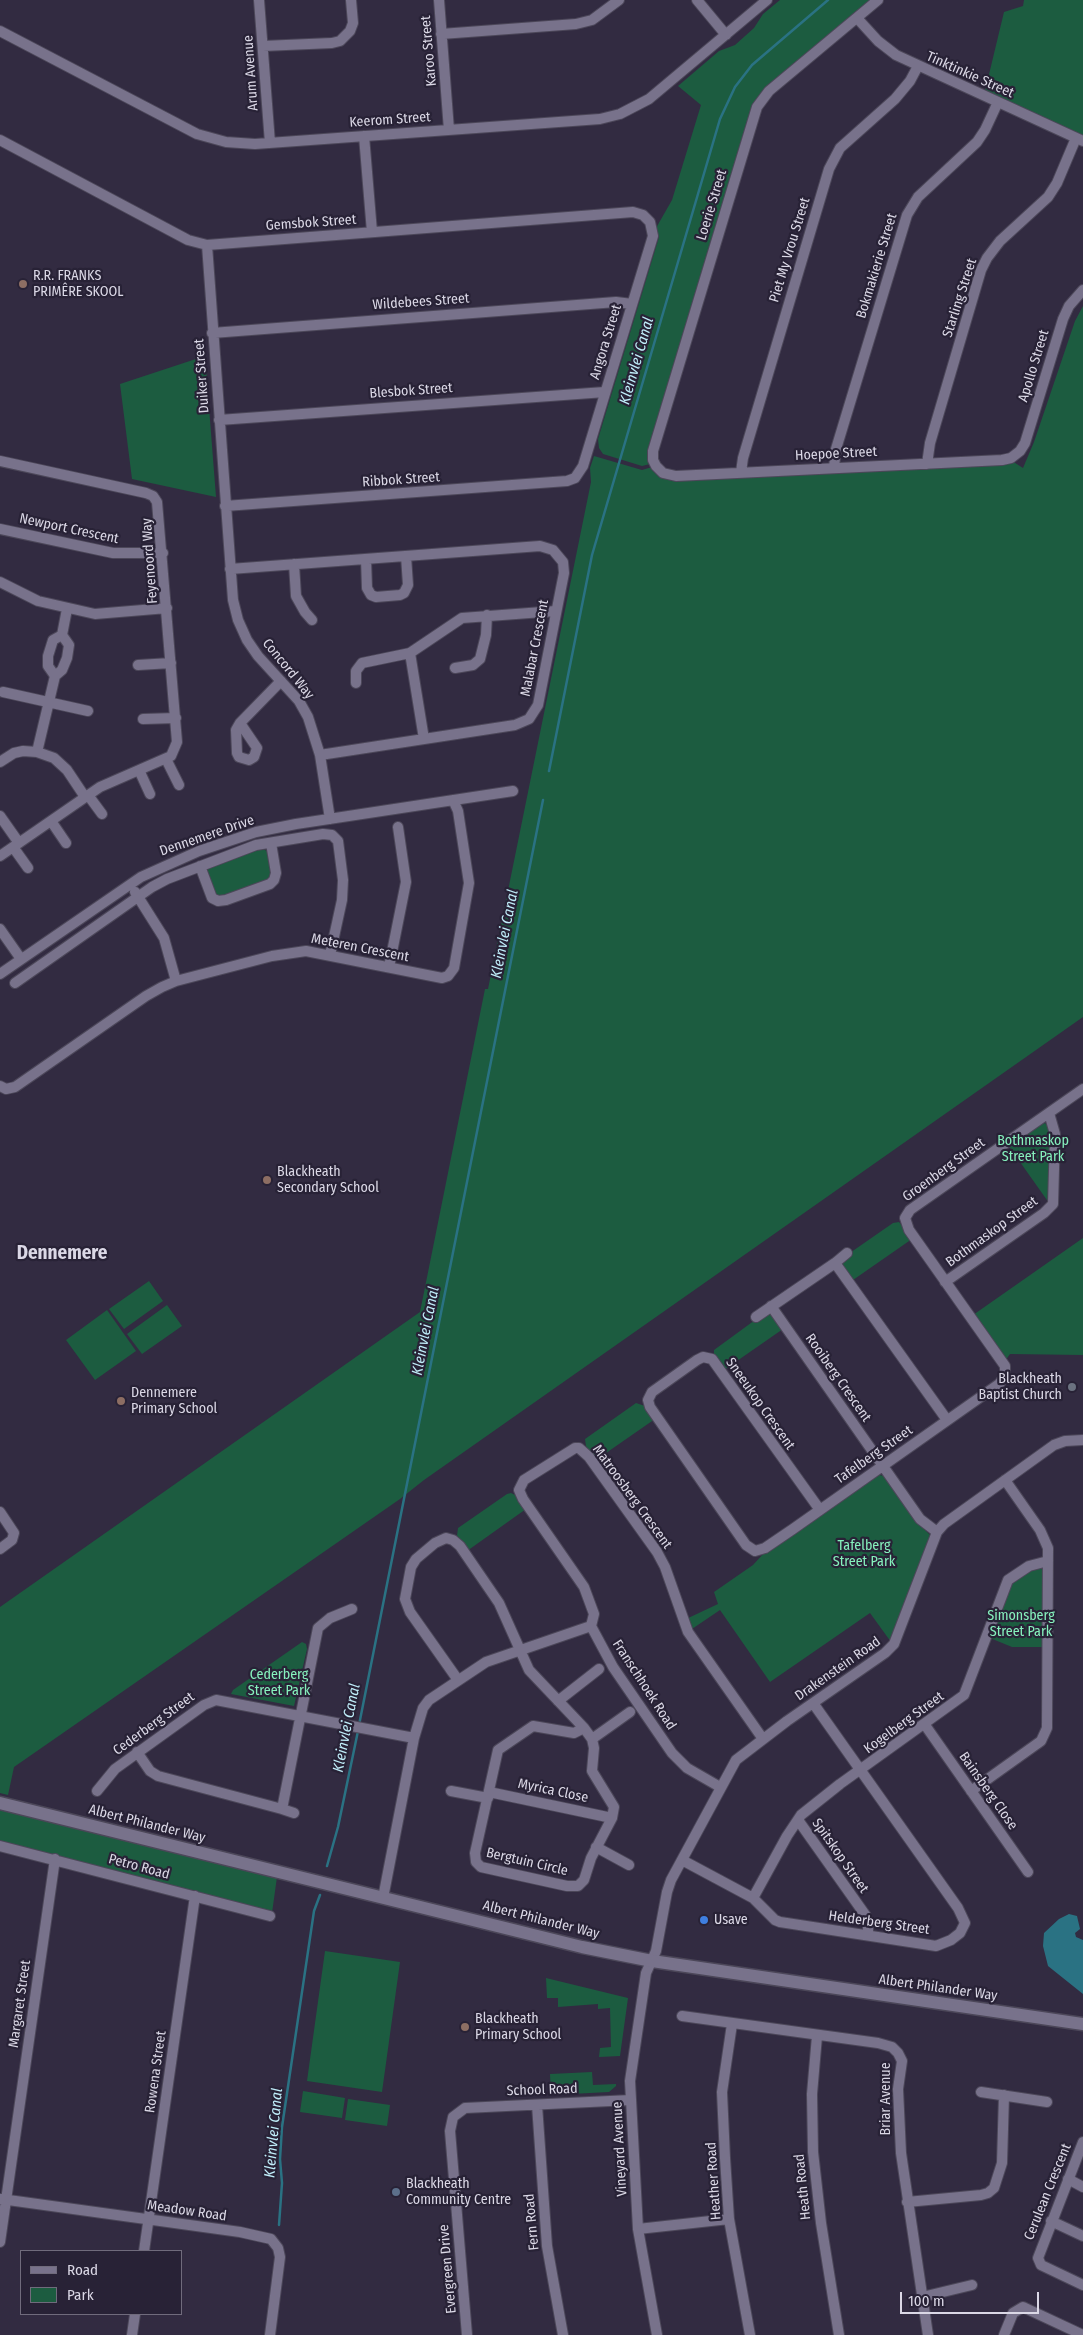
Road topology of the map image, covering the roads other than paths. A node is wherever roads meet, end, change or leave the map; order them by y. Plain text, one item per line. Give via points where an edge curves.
1 (259, 0) edge
2 (351, 0) edge
3 (439, 0) edge
4 (619, 0) edge
5 (697, 0) edge
6 (767, 0) edge
7 (878, 0) edge
8 (857, 18) junction
9 (0, 31) edge
10 (441, 34) junction
11 (726, 35) junction
12 (263, 46) junction
13 (918, 66) junction
14 (998, 102) junction
15 (449, 130) junction
16 (364, 136) junction
17 (1080, 139) edge
18 (0, 140) edge
19 (270, 143) junction
20 (647, 218) joint
21 (372, 232) junction
22 (207, 245) junction
23 (1083, 290) edge
24 (632, 304) junction
25 (212, 333) junction
26 (605, 392) junction
27 (219, 420) junction
28 (1018, 454) joint
29 (0, 461) edge
30 (927, 464) junction
31 (656, 466) joint
32 (834, 467) junction
33 (741, 472) junction
34 (578, 475) joint
35 (225, 506) junction
36 (0, 529) edge
37 (163, 554) junction
38 (406, 556) junction
39 (366, 559) junction
40 (294, 564) junction
41 (230, 569) junction
42 (0, 582) edge
43 (167, 608) junction
44 (67, 609) junction
45 (556, 611) junction
46 (487, 615) junction
47 (312, 620) dead end
48 (62, 635) junction
49 (410, 653) junction
50 (171, 663) junction
51 (138, 664) dead end
52 (455, 668) dead end
53 (55, 676) junction
54 (281, 681) junction
55 (356, 683) dead end
56 (3, 692) dead end
57 (48, 702) junction
58 (88, 711) dead end
59 (176, 718) junction
60 (143, 719) dead end
61 (240, 722) dead end
62 (424, 739) junction
63 (36, 752) junction
64 (320, 755) junction
65 (166, 759) junction
66 (0, 762) edge
67 (139, 770) junction
68 (179, 785) dead end
69 (513, 791) dead end
70 (150, 794) dead end
71 (87, 796) junction
72 (453, 800) junction
73 (102, 814) dead end
74 (0, 816) edge
75 (330, 819) junction
76 (51, 821) junction
77 (398, 827) dead end
78 (66, 843) dead end
79 (271, 843) junction
80 (16, 845) junction
81 (0, 856) edge
82 (200, 866) junction
83 (28, 868) dead end
84 (129, 884) junction
85 (138, 897) junction
86 (0, 929) edge
87 (330, 955) junction
88 (21, 960) junction
89 (389, 967) junction
90 (0, 974) edge
91 (176, 981) junction
92 (15, 983) dead end
93 (0, 1086) edge
94 (1083, 1089) edge
95 (1049, 1114) junction
96 (847, 1253) dead end
97 (836, 1263) junction
98 (946, 1282) junction
99 (771, 1306) junction
100 (756, 1317) dead end
101 (1006, 1376) joint
102 (947, 1420) junction
103 (1083, 1440) edge
104 (883, 1466) junction
105 (1006, 1480) junction
106 (820, 1510) junction
107 (0, 1512) edge
108 (937, 1532) junction
109 (0, 1549) edge
110 (755, 1551) joint
111 (1048, 1561) junction
112 (352, 1608) dead end
113 (591, 1626) junction
114 (519, 1650) junction
115 (599, 1670) dead end
116 (458, 1680) junction
117 (558, 1701) junction
118 (813, 1703) junction
119 (630, 1712) dead end
120 (300, 1716) junction
121 (924, 1725) junction
122 (584, 1728) junction
123 (414, 1738) junction
124 (592, 1739) junction
125 (763, 1739) junction
126 (137, 1752) junction
127 (861, 1771) junction
128 (720, 1787) junction
129 (97, 1791) dead end
130 (451, 1791) dead end
131 (971, 1791) junction
132 (488, 1795) junction
133 (0, 1803) edge
134 (282, 1809) junction
135 (294, 1813) dead end
136 (612, 1818) junction
137 (798, 1820) junction
138 (0, 1846) edge
139 (596, 1848) junction
140 (54, 1859) junction
141 (682, 1860) junction
142 (630, 1865) dead end
143 (1028, 1872) dead end
144 (195, 1896) junction
145 (383, 1898) junction
146 (753, 1898) junction
147 (270, 1916) dead end
148 (868, 1936) junction
149 (652, 1961) junction
150 (682, 2016) dead end
151 (732, 2024) junction
152 (1083, 2024) edge
153 (817, 2036) junction
154 (981, 2092) dead end
155 (1004, 2095) junction
156 (631, 2100) junction
157 (1047, 2102) dead end
158 (537, 2105) junction
159 (456, 2113) joint
160 (1083, 2142) edge
161 (1068, 2179) junction
162 (1083, 2186) edge
163 (3, 2199) edge
164 (907, 2202) junction
165 (729, 2219) junction
166 (149, 2220) junction
167 (1051, 2220) junction
168 (638, 2229) junction
169 (1083, 2236) edge
170 (0, 2242) edge
171 (144, 2250) edge
172 (972, 2285) dead end
173 (1083, 2285) edge
174 (922, 2297) junction
175 (135, 2315) edge
176 (132, 2335) edge
177 (270, 2335) edge
178 (467, 2335) edge
179 (563, 2335) edge
180 (657, 2335) edge
181 (750, 2335) edge
182 (839, 2335) edge
183 (928, 2335) edge
184 (1004, 2335) edge
185 (1083, 2335) edge

1 - 12 street, Arum Avenue
2 - 12 street via 353,23 340,41
3 - 10 street, Karoo Street
4 - 10 street via 592,20 576,24
5 - 11 street
6 - 11 street, Keerom Street
7 - 8 street, Loerie Street
8 - 13 street, Tinktinkie Street via 888,50
8 - 31 street, Loerie Street via 769,91 754,113 653,451
9 - 19 street, Keerom Street via 197,134 226,142
10 - 15 street, Karoo Street
11 - 15 street, Keerom Street via 650,99 620,114 600,119
12 - 19 street, Arum Avenue
13 - 14 street, Tinktinkie Street
13 - 33 street, Piet My Vrou Street via 903,91 840,148 829,169
14 - 17 street, Tinktinkie Street
14 - 32 street, Bokmakierie Street via 977,142 918,197 907,215 836,450
15 - 16 street, Keerom Street
16 - 19 street, Keerom Street
16 - 21 street
17 - 30 street, Starling Street via 1048,197 1000,241 981,270 932,434
18 - 22 street, Gemsbok Street via 188,240
20 - 21 street, Gemsbok Street via 633,212
20 - 24 street, Angora Street via 652,226 652,236
21 - 22 street, Gemsbok Street
22 - 25 street, Duiker Street
23 - 28 street, Apollo Street via 1062,319 1027,438
24 - 25 street, Wildebees Street via 616,302
24 - 26 street, Angora Street
25 - 27 street, Duiker Street
26 - 27 street, Blesbok Street
26 - 34 street, Angora Street
27 - 35 street, Duiker Street
28 - 30 street, Hoepoe Street via 1002,460
29 - 37 street, Feyenoord Way via 153,496 159,508
30 - 32 street, Hoepoe Street
31 - 33 street, Hoepoe Street via 672,476
32 - 33 street, Hoepoe Street
34 - 35 street, Ribbok Street via 567,481
35 - 41 street, Concord Way
36 - 37 street, Newport Crescent via 113,553
37 - 43 street, Feyenoord Way
38 - 39 street, Malabar Crescent
38 - 39 street via 408,584 404,593 376,597 367,588
38 - 45 street, Malabar Crescent via 549,548 560,557 564,567
39 - 40 street, Malabar Crescent
40 - 41 street, Malabar Crescent
40 - 47 street via 296,596
41 - 54 street, Concord Way via 238,620 247,640
42 - 44 street
43 - 44 street via 103,614
43 - 50 street, Feyenoord Way
44 - 48 street
45 - 46 street
45 - 62 street, Malabar Crescent via 538,705 529,718 515,725
46 - 49 street via 455,621
46 - 52 street via 480,659 473,665
48 - 53 street via 68,642 68,653 62,670
48 - 53 street via 53,640 48,656 48,666
49 - 55 street via 362,663 356,671
49 - 62 street
50 - 51 street
50 - 59 street, Feyenoord Way
53 - 57 street
54 - 61 street
54 - 64 street, Concord Way via 304,709
56 - 57 street
57 - 58 street
57 - 63 street
59 - 60 street
59 - 65 street, Feyenoord Way via 178,742
62 - 64 street, Malabar Crescent
63 - 66 street via 14,753
63 - 71 street via 60,762
64 - 75 street, Concord Way
65 - 67 street
65 - 68 street
67 - 70 street
67 - 71 street
69 - 72 street, Dennemere Drive
71 - 73 street
71 - 76 street
72 - 75 street, Dennemere Drive
72 - 89 street, Meteren Crescent via 458,811 469,883 454,970 442,978
74 - 80 street
75 - 84 street, Dennemere Drive via 236,838 174,860
76 - 78 street
76 - 80 street
77 - 89 street via 406,882
79 - 82 street, Dennemere Drive via 256,845
79 - 82 street, Dennemere Drive via 276,873 272,882 226,900 212,898
79 - 87 street, Dennemere Drive via 322,834 337,838 343,892
80 - 81 street
80 - 83 street
82 - 85 street, Dennemere Drive via 167,879
84 - 85 street
84 - 88 street, Dennemere Drive
85 - 91 street via 164,938
85 - 92 street, Dennemere Drive
86 - 88 street
87 - 89 street, Meteren Crescent
87 - 91 street, Meteren Crescent via 291,952
88 - 90 street, Dennemere Drive
91 - 93 street, Meteren Crescent via 146,996 15,1087 6,1089
94 - 95 street, Groenberg Street
95 - 98 street, Bothmaskop Street via 1055,1134 1052,1204 1044,1213
95 - 98 street, Groenberg Street via 906,1214 905,1224
96 - 97 street
97 - 99 street
97 - 102 street
98 - 101 street, Groenberg Street via 1005,1366
99 - 100 street
99 - 104 street, Rooiberg Crescent
101 - 102 street, Tafelberg Street
102 - 104 street, Tafelberg Street
103 - 105 street, Drakenstein Road via 1059,1442
104 - 106 street, Tafelberg Street
104 - 108 street, Rooiberg Crescent via 920,1519
105 - 108 street, Drakenstein Road via 947,1521
105 - 111 street via 1044,1538
106 - 110 street, Tafelberg Street via 765,1548
106 - 110 street, Sneeukop Crescent via 717,1364 707,1357 693,1362 652,1392 648,1400 650,1407 746,1545
107 - 109 street via 14,1533 9,1543
108 - 118 street, Drakenstein Road via 894,1644
111 - 121 street, Kogelberg Street via 1029,1566 1008,1580 967,1691
111 - 131 street via 1046,1733 1041,1741
112 - 120 street via 330,1618 318,1628
113 - 114 street
113 - 125 street, Matroosberg Crescent via 594,1614 584,1587 519,1490 524,1480 575,1448 589,1457 657,1552 688,1632
113 - 128 street, Franschhoek Road via 613,1667 672,1753 692,1772
114 - 116 street via 486,1662
114 - 116 street via 505,1612 460,1546 450,1538 438,1541 413,1563 406,1604
114 - 117 street via 531,1672
115 - 117 street
116 - 123 street via 429,1700 423,1708
117 - 122 street
118 - 125 street, Drakenstein Road
118 - 127 street, Helderberg Street
119 - 124 street
120 - 123 street, Cederberg Street
120 - 126 street, Cederberg Street via 213,1700
120 - 134 street
121 - 127 street, Kogelberg Street
121 - 131 street, Bainsberg Close
122 - 124 street
122 - 132 street, Bergtuin Circle via 574,1733 536,1726 522,1732 498,1750
123 - 145 street
124 - 136 street via 592,1771 613,1805
125 - 128 street, Drakenstein Road via 736,1760
126 - 129 street, Cederberg Street via 115,1769
126 - 134 street via 150,1771 158,1776
127 - 137 street, Kogelberg Street via 832,1790
127 - 148 street, Helderberg Street via 958,1908 964,1923 960,1933 936,1946
128 - 141 street, Drakenstein Road
130 - 132 street, Myrica Close
131 - 143 street, Bainsberg Close
132 - 136 street, Myrica Close
132 - 139 street, Bergtuin Circle via 475,1856 481,1867 575,1887 584,1880
133 - 145 street, Albert Philander Way
134 - 135 street
136 - 139 street, Bergtuin Circle
137 - 146 street, Kogelberg Street
137 - 148 street, Spitskop Street via 866,1916
138 - 140 street, Petro Road
139 - 142 street
140 - 144 street, Petro Road
140 - 163 street, Margaret Street
141 - 146 street, Helderberg Street
141 - 149 street, Drakenstein Road via 667,1892
144 - 147 street, Petro Road
144 - 166 street, Rowena Street
145 - 149 street, Albert Philander Way
146 - 148 street, Helderberg Street via 777,1921
149 - 152 street, Albert Philander Way
149 - 156 street, Vineyard Avenue via 646,1973 640,2009 630,2080
150 - 151 street, Briar Avenue
151 - 153 street, Briar Avenue
151 - 165 street, Heather Road via 722,2092
153 - 164 street, Briar Avenue via 878,2043 892,2047 898,2053 902,2061 898,2114
153 - 182 street, Heath Road via 812,2094 813,2152
154 - 155 street
155 - 157 street
155 - 164 street via 1002,2163 994,2188 980,2195
156 - 158 street, School Road
156 - 168 street, Vineyard Avenue
158 - 159 street, School Road via 465,2108
158 - 179 street, Fern Road via 547,2246
159 - 178 street, Evergreen Drive via 451,2120 450,2131
160 - 161 street, Cerulean Crescent
161 - 162 street
161 - 167 street, Cerulean Crescent
163 - 166 street, Meadow Road
163 - 170 street, Margaret Street
164 - 174 street, Briar Avenue
165 - 168 street
165 - 181 street, Heather Road
166 - 171 street, Rowena Street
166 - 177 street, Meadow Road via 265,2236 273,2240 280,2257
167 - 169 street
167 - 173 street, Cerulean Crescent via 1038,2260
168 - 180 street, Vineyard Avenue
172 - 174 street
174 - 183 street, Briar Avenue
175 - 176 street
184 - 185 street via 1013,2313 1023,2307

